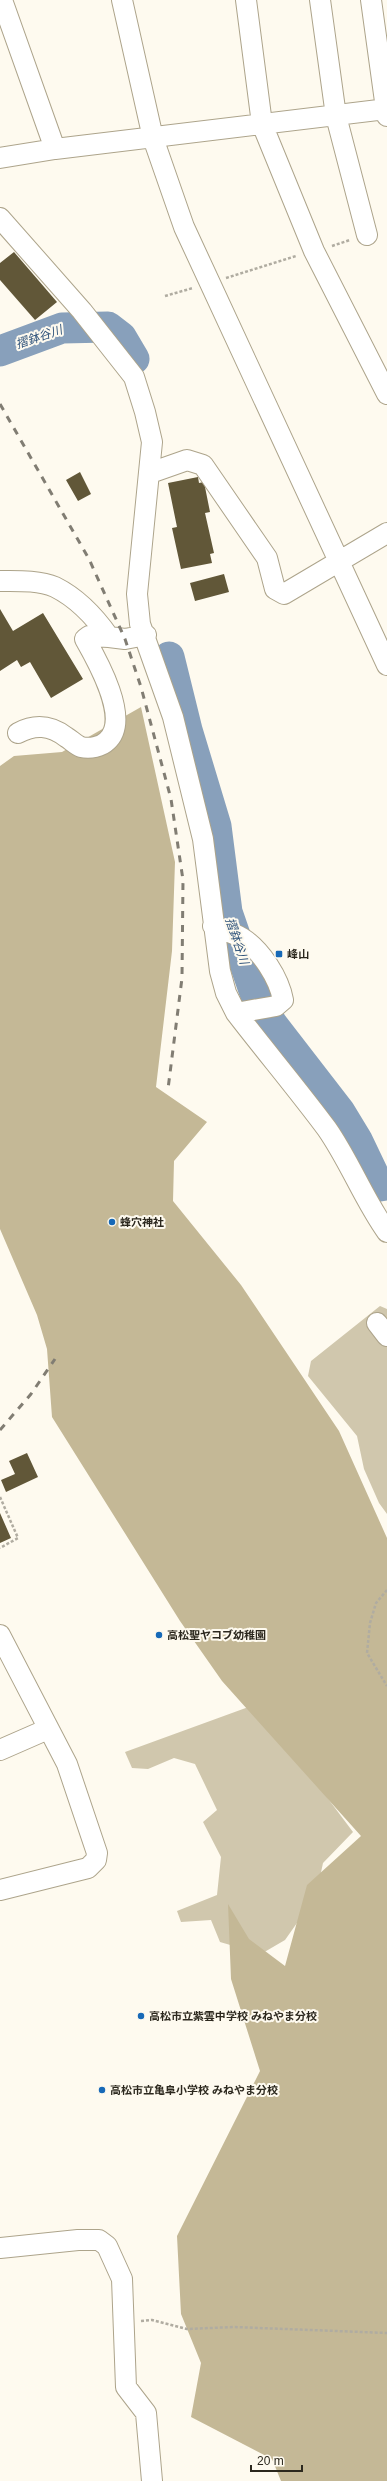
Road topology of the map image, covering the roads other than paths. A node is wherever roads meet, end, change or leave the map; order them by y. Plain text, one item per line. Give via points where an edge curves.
1 (2, 0) edge
2 (122, 0) edge
3 (246, 0) edge
4 (320, 0) edge
5 (371, 0) edge
6 (386, 111) edge
7 (336, 116) junction
8 (262, 124) junction
9 (153, 138) junction
10 (55, 149) junction
11 (0, 158) edge
12 (0, 218) edge
13 (366, 235) road end
14 (387, 394) edge
15 (150, 473) junction
16 (387, 533) edge
17 (338, 564) junction
18 (0, 581) edge
19 (146, 635) junction
20 (109, 637) junction
21 (387, 665) edge
22 (18, 733) dead end
23 (214, 926) junction
24 (236, 1013) junction
25 (387, 1232) edge
26 (0, 1635) edge
27 (48, 1729) junction
28 (0, 1750) edge
29 (0, 1890) edge
30 (0, 2248) edge
31 (152, 2481) edge

1 - 10 street
2 - 9 street
3 - 8 street
4 - 7 street
5 - 6 street
6 - 7 street
7 - 8 street
7 - 13 street
8 - 9 street
8 - 14 street via 314,251
9 - 10 street
9 - 17 street via 184,227
10 - 11 street
12 - 15 street via 87,318 134,377 152,442
15 - 17 street via 187,460 203,465 267,558 275,589 284,594
15 - 19 street via 137,594 140,624
16 - 17 street
17 - 21 street
18 - 20 street via 23,581 54,587 92,614
19 - 20 street via 119,639
19 - 23 street via 173,717 203,839
20 - 22 street via 89,636 85,639 107,682 114,713 114,732 110,739 96,747 87,748 80,747 64,735 41,726 33,726
23 - 24 street via 220,971 226,993
23 - 24 street via 241,938 253,947 280,987 283,1000 276,1006
24 - 25 street via 327,1130 369,1207
26 - 27 street
27 - 28 street
27 - 29 street via 67,1764 97,1853 96,1860 88,1868
30 - 31 street via 78,2240 99,2240 107,2246 122,2279 126,2387 146,2413

